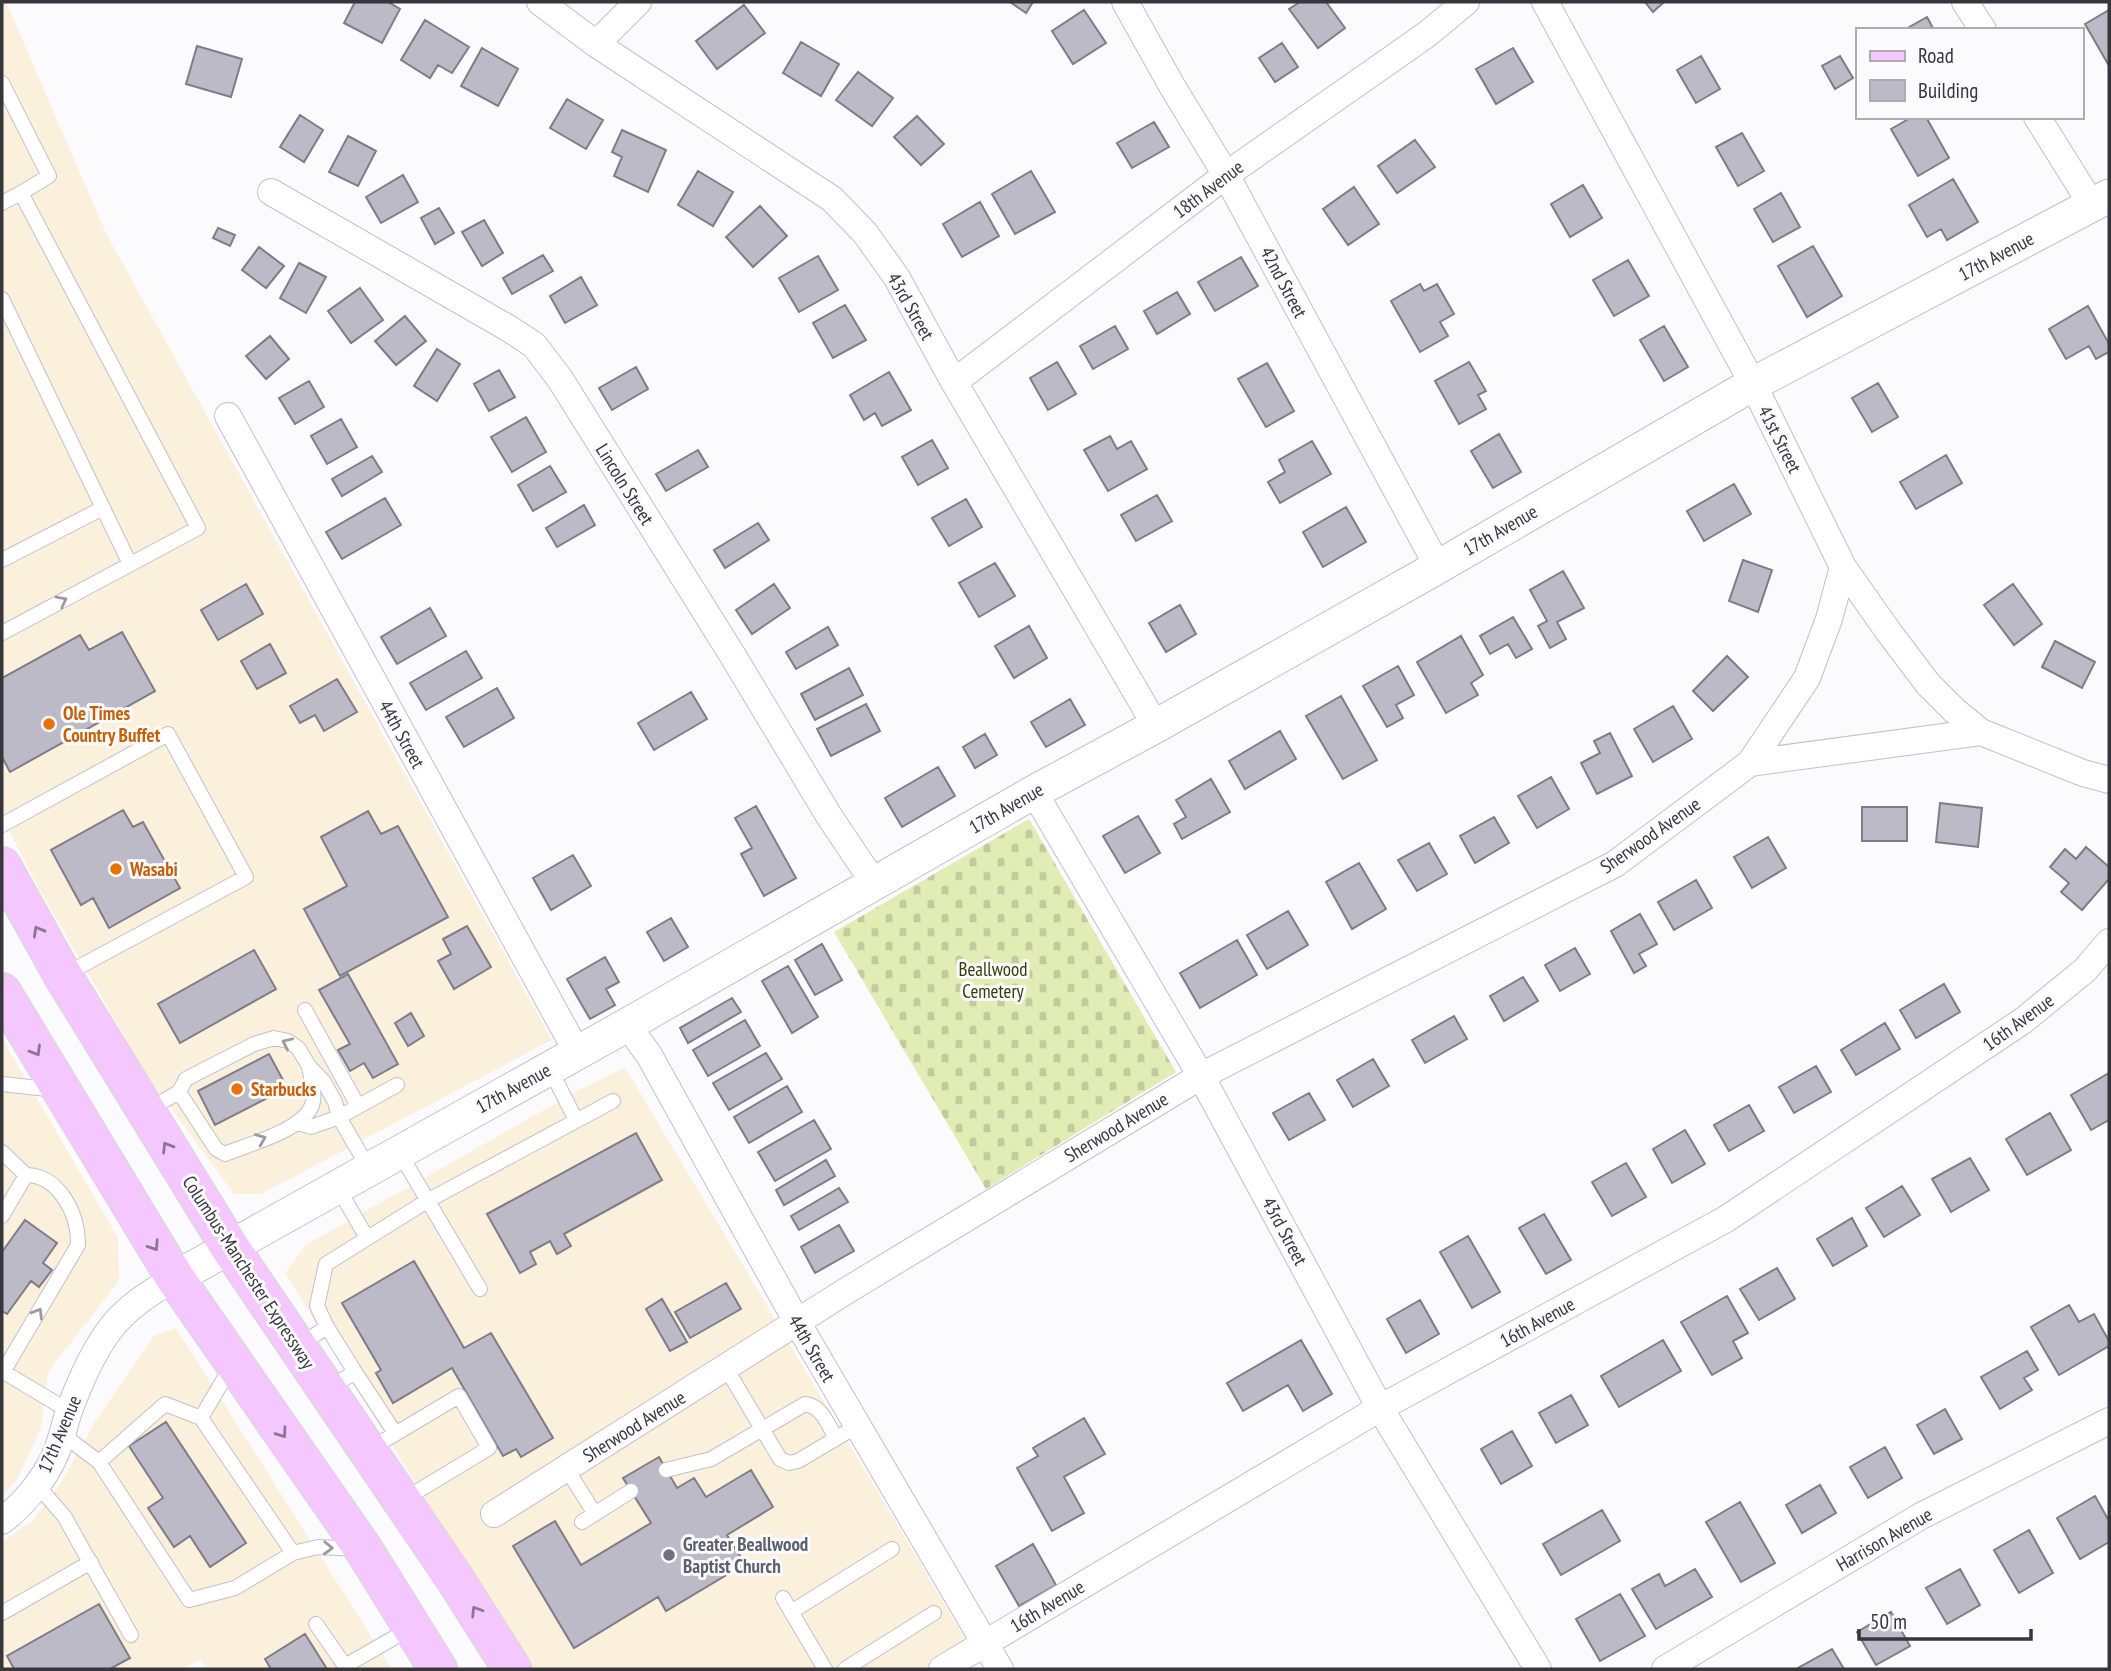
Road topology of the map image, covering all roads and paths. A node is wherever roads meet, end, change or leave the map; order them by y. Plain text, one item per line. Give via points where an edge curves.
1 (540, 2) edge
2 (638, 2) edge
3 (1125, 2) edge
4 (1466, 2) edge
5 (1545, 2) edge
6 (1965, 2) edge
7 (1982, 28) edge
8 (596, 44) junction
9 (2, 83) edge
10 (2040, 119) edge
11 (1226, 175) junction
12 (271, 192) dead end
13 (21, 193) junction
14 (2101, 201) edge
15 (2, 203) edge
16 (2, 299) edge
17 (954, 382) junction
18 (1753, 384) junction
19 (228, 416) dead end
20 (103, 508) junction
21 (2, 560) edge
22 (130, 564) junction
23 (1438, 567) junction
24 (1843, 567) junction
25 (2, 633) edge
26 (1156, 726) junction
27 (1981, 732) junction
28 (1750, 763) junction
29 (2109, 780) edge
30 (1034, 792) junction
31 (2, 825) edge
32 (2, 866) edge
33 (874, 883) junction
34 (2109, 942) edge
35 (63, 976) junction
36 (7, 1008) edge
37 (305, 1010) dead end
38 (626, 1025) junction
39 (563, 1060) junction
40 (309, 1066) junction
41 (1201, 1076) junction
42 (2, 1084) edge
43 (397, 1085) dead end
44 (60, 1091) junction
45 (179, 1092) junction
46 (612, 1101) dead end
47 (358, 1106) junction
48 (146, 1112) junction
49 (339, 1116) junction
50 (576, 1120) junction
51 (299, 1123) junction
52 (2, 1152) edge
53 (399, 1152) junction
54 (369, 1168) junction
55 (26, 1175) junction
56 (337, 1186) junction
57 (427, 1201) junction
58 (2, 1216) edge
59 (367, 1238) junction
60 (229, 1247) junction
61 (174, 1278) junction
62 (480, 1290) dead end
63 (797, 1322) junction
64 (312, 1337) junction
65 (233, 1363) junction
66 (726, 1368) junction
67 (2, 1372) edge
68 (1380, 1408) junction
69 (201, 1418) junction
70 (2109, 1422) edge
71 (65, 1423) junction
72 (762, 1428) junction
73 (846, 1432) junction
74 (381, 1442) junction
75 (99, 1462) junction
76 (566, 1468) junction
77 (666, 1469) dead end
78 (37, 1485) junction
79 (631, 1491) dead end
80 (402, 1501) junction
81 (494, 1514) dead end
82 (595, 1514) junction
83 (2, 1521) edge
84 (582, 1522) dead end
85 (892, 1549) dead end
86 (364, 1550) junction
87 (293, 1553) junction
88 (91, 1562) junction
89 (783, 1598) dead end
90 (791, 1612) junction
91 (2, 1613) edge
92 (934, 1613) dead end
93 (316, 1624) dead end
94 (412, 1627) junction
95 (131, 1634) dead end
96 (983, 1643) junction
97 (345, 1668) edge
98 (438, 1669) edge
99 (512, 1669) edge
100 (825, 1669) edge
101 (845, 1669) edge
102 (942, 1669) edge
103 (1000, 1669) edge
104 (1538, 1669) edge
105 (1665, 1669) edge

1 - 8 street, 43rd Street
2 - 8 street
3 - 11 street, 42nd Street
4 - 11 street, 18th Avenue
5 - 18 street, 41st Street
6 - 7 street
8 - 17 street, 43rd Street via 832,199 865,233 897,278
9 - 13 lane via 49,176
10 - 14 street
11 - 17 street, 18th Avenue
11 - 23 street, 42nd Street
12 - 33 street, Lincoln Street via 534,345 560,379
13 - 15 lane
13 - 22 lane via 198,527
14 - 18 street, 17th Avenue
16 - 20 lane
17 - 26 street, 43rd Street
18 - 23 street, 17th Avenue
18 - 24 street, 41st Street
19 - 39 street, 44th Street
20 - 21 lane
20 - 22 lane
25 -> 22 lane
23 - 26 street, 17th Avenue
24 - 27 street, 41st Street via 1928,684
24 - 28 street, Sherwood Avenue via 1807,678
26 - 30 street, 17th Avenue
27 - 28 street, Sherwood Avenue
27 - 29 street, 41st Street
28 - 41 street, Sherwood Avenue via 1615,863
30 - 33 street, 17th Avenue
30 - 41 street, 43rd Street
31 - 35 lane via 168,734 246,877
35 -> 32 main road, Columbus-Manchester Expressway
33 - 38 street, 17th Avenue
34 - 68 street, 16th Avenue via 2085,970 2024,1020 1726,1219
35 - 48 main road, Columbus-Manchester Expressway
36 -> 44 main road
37 - 47 lane
38 - 39 street, 17th Avenue
38 - 63 street, 44th Street via 649,1055
39 - 50 lane
39 - 53 street, 17th Avenue
40 -> 45 lane via 298,1048 274,1038 186,1079
40 - 49 lane via 324,1082
40 - 51 lane via 314,1099
41 - 63 street, Sherwood Avenue
41 - 68 street, 43rd Street
42 - 44 lane
43 - 47 lane
44 -> 61 main road
45 - 48 lane
45 -> 51 lane via 216,1149 225,1154
46 - 50 lane
47 - 49 lane
60 -> 48 main road, Columbus-Manchester Expressway
49 - 51 lane via 311,1127
49 - 54 lane
50 - 57 lane
52 - 55 lane
53 - 54 street, 17th Avenue
53 - 57 lane
54 - 56 street, 17th Avenue
55 - 58 lane
67 -> 55 lane via 78,1245 79,1230 69,1206 44,1178
56 - 59 lane
56 - 60 street, 17th Avenue
57 - 59 lane
57 - 62 lane
59 - 64 lane via 326,1264
60 - 61 street, 17th Avenue
60 - 64 main road, Columbus-Manchester Expressway
61 - 65 main road
61 - 71 street, 17th Avenue via 142,1298 109,1330 88,1365
63 - 66 street, Sherwood Avenue
63 - 73 street, 44th Street
64 - 74 main road, Columbus-Manchester Expressway
65 - 69 lane
65 -> 86 main road
66 - 72 lane
66 - 76 street, Sherwood Avenue
67 - 71 lane
68 - 96 street, 16th Avenue
68 - 104 street, 43rd Street
69 - 75 lane via 165,1404
69 - 87 lane
70 - 105 street, Harrison Avenue via 1921,1516
71 - 75 lane
71 - 78 street, 17th Avenue via 55,1454
72 - 73 lane via 805,1404 813,1405
72 - 73 lane via 780,1459 789,1462
72 - 77 lane via 711,1459
73 - 96 street, 44th Street
74 - 80 main road, Columbus-Manchester Expressway
74 - 80 lane via 458,1396 489,1448
75 - 87 lane via 190,1600 235,1588
76 - 81 street, Sherwood Avenue
76 - 82 lane
78 - 83 street, 17th Avenue
78 - 88 lane via 64,1516
79 - 82 lane
99 -> 80 main road, Columbus-Manchester Expressway
82 - 84 lane
85 - 90 lane
87 -> 86 lane via 318,1547
86 - 94 main road
88 - 91 lane
88 - 95 lane
89 - 90 lane
90 - 100 lane
92 - 101 lane
93 - 97 lane
94 - 97 lane
94 - 98 main road
96 - 102 street, 16th Avenue
96 - 103 street, 44th Street

